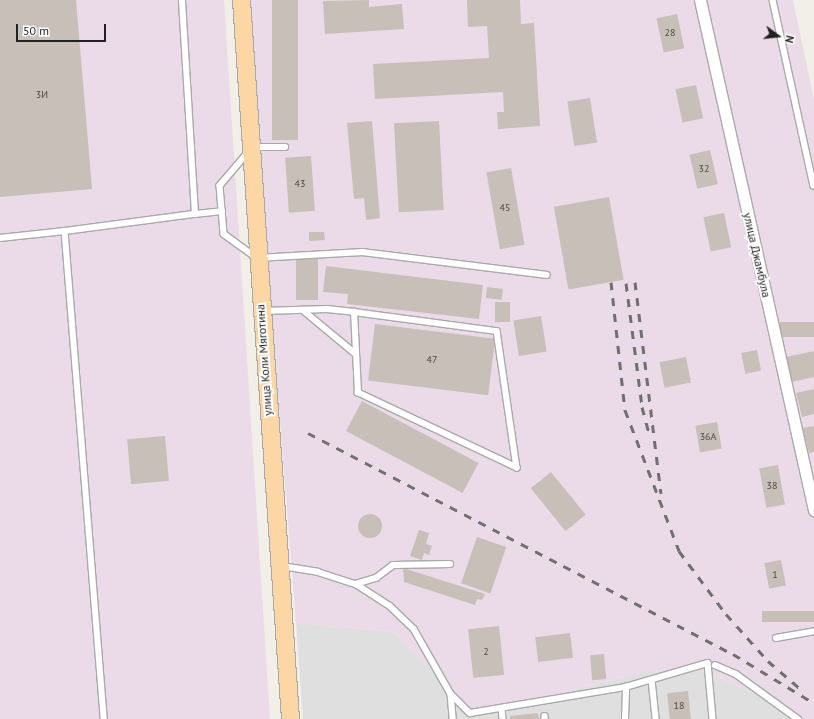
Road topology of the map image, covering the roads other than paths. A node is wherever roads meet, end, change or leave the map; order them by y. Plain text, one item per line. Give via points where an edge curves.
1 (182, 0) edge
2 (241, 0) edge
3 (700, 0) edge
4 (773, 0) edge
5 (253, 147) junction
6 (285, 147) dead end
7 (814, 186) edge
8 (222, 211) junction
9 (195, 214) junction
10 (65, 231) junction
11 (0, 238) edge
12 (257, 258) junction
13 (547, 275) dead end
14 (303, 310) junction
15 (261, 311) junction
16 (354, 312) junction
17 (356, 354) junction
18 (814, 510) edge
19 (450, 564) dead end
20 (279, 565) junction
21 (356, 584) junction
22 (814, 631) edge
23 (776, 638) dead end
24 (715, 666) dead end
25 (652, 680) junction
26 (626, 687) junction
27 (451, 694) junction
28 (502, 709) junction
29 (470, 713) junction
30 (104, 719) edge
31 (290, 719) edge
32 (453, 719) edge
33 (475, 719) edge
34 (503, 719) edge
35 (625, 719) edge
36 (656, 719) edge
37 (713, 719) edge
38 (798, 719) edge

1 - 9 lane
2 - 5 main road, улица Коли Мяготина
3 - 18 street, улица Джамбула
4 - 7 lane
5 - 6 lane
5 - 8 lane via 220,186
5 - 12 main road, улица Коли Мяготина
8 - 9 lane
8 - 12 lane via 224,234
9 - 10 lane
10 - 11 lane
10 - 30 lane
12 - 13 lane via 363,252
12 - 15 main road, улица Коли Мяготина
14 - 15 lane
14 - 16 lane
14 - 17 lane
15 - 20 main road, улица Коли Мяготина
16 - 17 lane
16 - 17 lane via 497,331 517,468 358,393
19 - 21 lane via 393,565 376,578
20 - 21 lane via 318,572
20 - 31 main road, улица Коли Мяготина
21 - 27 lane via 390,606 414,629
22 - 23 lane
24 - 38 lane via 736,674
25 - 26 lane
25 - 36 lane
25 - 37 lane via 708,663
26 - 28 lane
26 - 35 lane
27 - 29 lane
27 - 32 lane
28 - 29 lane
28 - 34 lane
29 - 33 lane

